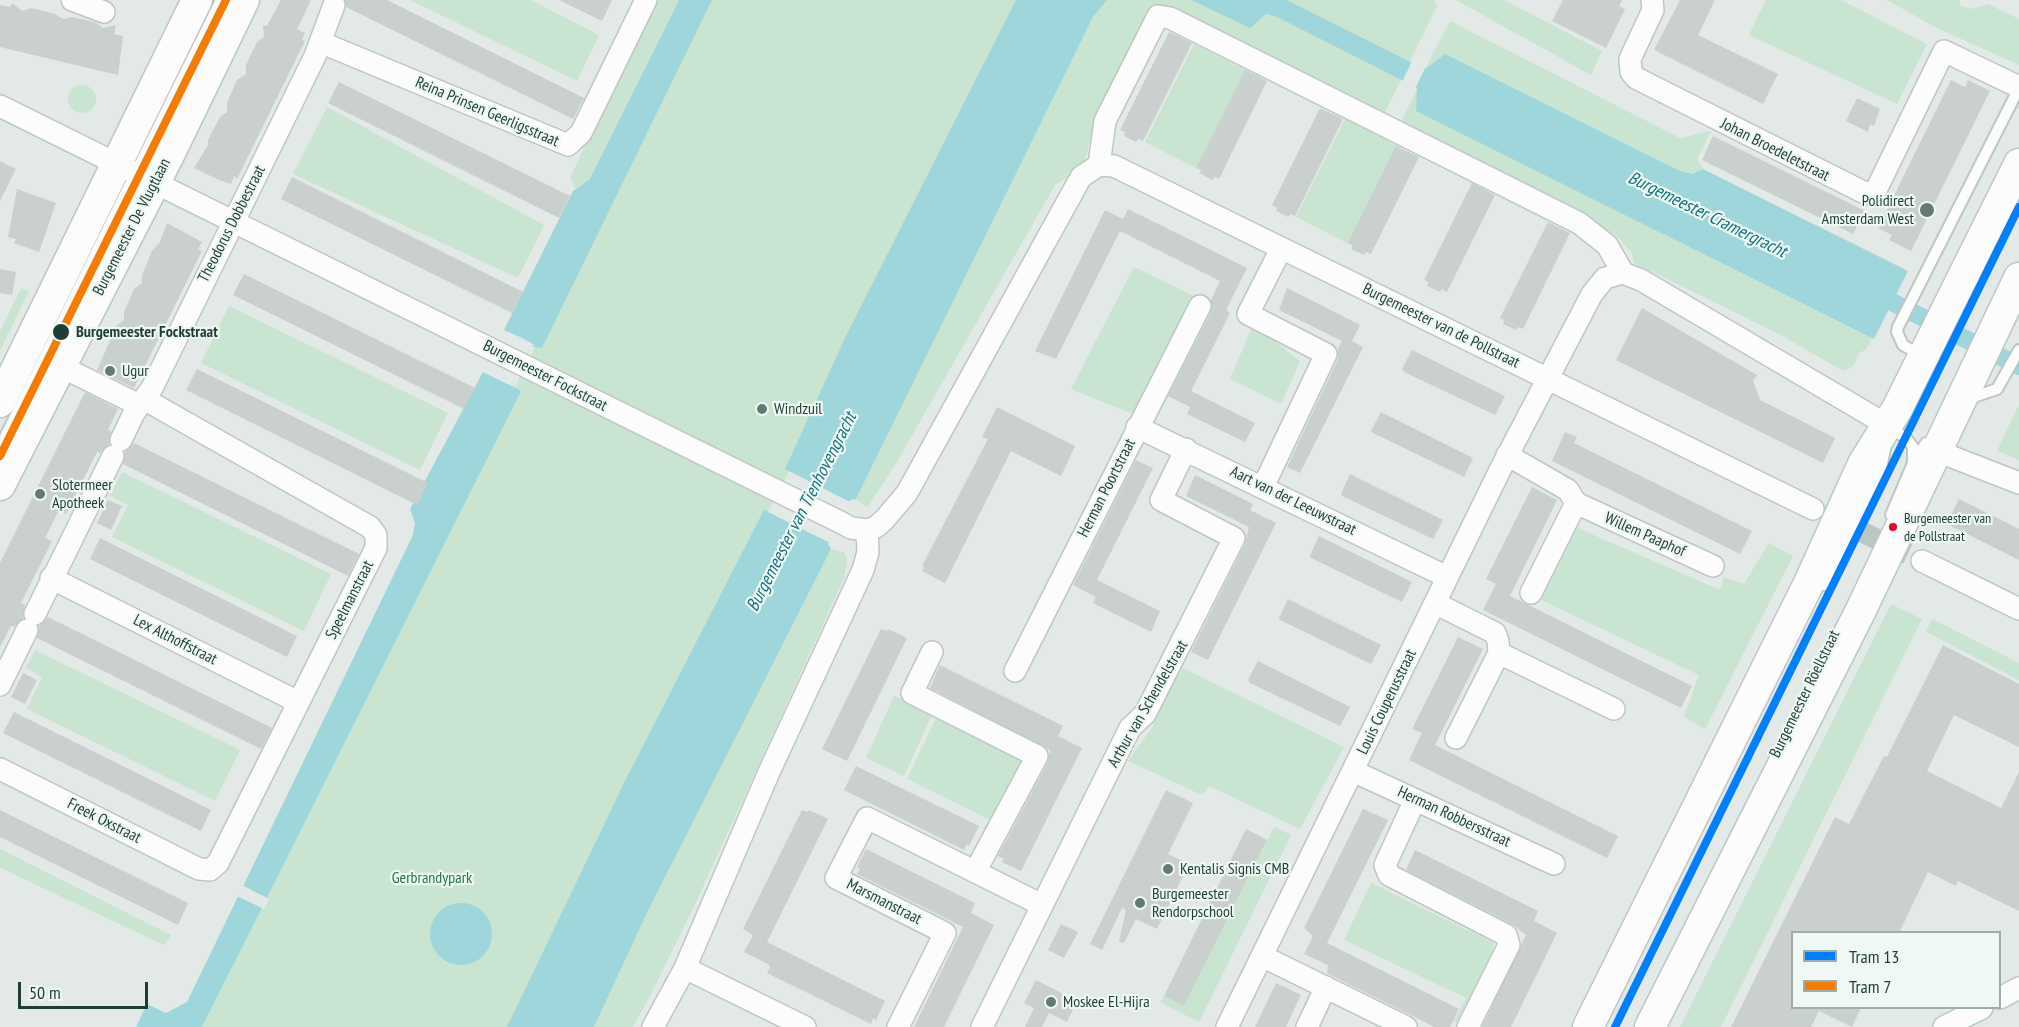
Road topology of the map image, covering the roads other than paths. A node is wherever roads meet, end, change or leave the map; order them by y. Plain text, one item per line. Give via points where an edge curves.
1 (72, 0) edge
2 (196, 0) edge
3 (221, 0) edge
4 (244, 0) edge
5 (646, 0) edge
6 (1652, 0) edge
7 (334, 4) dead end
8 (104, 12) dead end
9 (320, 42) junction
10 (2019, 87) edge
11 (0, 106) edge
12 (2019, 164) edge
13 (1099, 165) junction
14 (135, 173) junction
15 (234, 220) junction
16 (1281, 249) junction
17 (1623, 273) junction
18 (2019, 278) edge
19 (1200, 306) dead end
20 (1927, 350) junction
21 (2019, 351) edge
22 (1975, 365) junction
23 (60, 366) junction
24 (1549, 378) junction
25 (1962, 401) junction
26 (0, 402) edge
27 (142, 402) junction
28 (1887, 425) junction
29 (1137, 427) junction
30 (1929, 443) junction
31 (0, 447) edge
32 (1186, 449) junction
33 (1507, 455) junction
34 (2019, 483) edge
35 (0, 485) edge
36 (1263, 487) junction
37 (1576, 504) junction
38 (1813, 508) tunnel mouth
39 (1887, 524) dead end
40 (867, 530) junction
41 (1922, 561) tunnel mouth
42 (1713, 566) dead end
43 (1448, 577) junction
44 (51, 578) junction
45 (1531, 593) dead end
46 (1434, 603) junction
47 (2019, 609) edge
48 (932, 652) dead end
49 (1498, 653) junction
50 (1015, 671) dead end
51 (0, 685) edge
52 (298, 702) junction
53 (1614, 709) dead end
54 (1797, 710) dead end
55 (1456, 738) dead end
56 (0, 769) edge
57 (1353, 771) junction
58 (1415, 800) junction
59 (1554, 864) dead end
60 (210, 870) joint
61 (975, 872) junction
62 (1042, 905) junction
63 (1262, 956) junction
64 (1633, 963) dead end
65 (685, 968) junction
66 (1326, 987) junction
67 (2019, 988) edge
68 (2001, 997) edge
69 (1980, 1009) edge
70 (763, 1018) edge
71 (1948, 1026) edge
72 (653, 1027) edge
73 (805, 1027) edge
74 (898, 1027) edge
75 (982, 1027) edge
76 (1227, 1027) edge
77 (1307, 1027) edge
78 (1406, 1027) edge
79 (1468, 1027) edge
80 (1588, 1027) edge
81 (1640, 1027) edge
82 (1650, 1027) edge

1 - 8 street
2 - 14 main road, Burgemeester De Vlugtlaan
3 - 14 lane, Burgemeester De Vlugtlaan
4 - 14 main road, Burgemeester De Vlugtlaan
5 - 9 street, Reina Prinsen Geerligsstraat via 581,133 567,145
6 - 10 street, Johan Broedeletstraat via 1653,10 1630,59 1636,78 1867,194 1877,188 1944,51
7 - 9 street, Theodorus Dobbestraat
9 - 15 street, Theodorus Dobbestraat
10 - 20 lane via 1898,327 1903,345
11 - 14 street, Burgemeester Fockstraat
12 - 20 main road, Burgemeester Röellstraat
13 - 16 street, Burgemeester van de Pollstraat via 1114,166
13 - 17 street via 1105,121 1158,16 1170,18 1579,223 1607,245
13 - 40 street via 1081,177 907,493 884,520
14 - 15 street, Burgemeester Fockstraat
14 - 23 main road, Burgemeester De Vlugtlaan
14 - 26 main road, Burgemeester De Vlugtlaan
14 - 31 lane, Burgemeester De Vlugtlaan
15 - 27 street, Theodorus Dobbestraat
15 - 40 street, Burgemeester Fockstraat via 778,492 840,522
16 - 24 street, Burgemeester van de Pollstraat
16 - 36 street via 1248,314 1326,354
17 - 24 street via 1605,278 1592,294
17 - 28 street
18 - 22 main road, Burgemeester Röellstraat
19 - 29 street, Herman Poortstraat
20 - 28 main road, Burgemeester Röellstraat
21 - 25 lane via 1997,388
22 - 25 main road, Burgemeester Röellstraat
22 - 30 lane, Burgemeester Röellstraat
23 - 27 street, Speelmanstraat
23 - 35 main road, Burgemeester De Vlugtlaan
24 - 33 street, Louis Couperusstraat
24 - 38 street, Burgemeester van de Pollstraat
25 - 30 main road, Burgemeester Röellstraat
27 - 44 street, Theodorus Dobbestraat
27 - 52 street, Speelmanstraat via 370,527 376,535 376,548
28 - 30 lane via 1913,447
28 - 64 lane, Burgemeester Röellstraat via 1880,473
28 - 80 main road, Burgemeester Röellstraat via 1863,464 1809,583
29 - 32 street, Aart van der Leeuwstraat
29 - 50 street, Herman Poortstraat
30 - 34 street
30 - 39 lane, Burgemeester Röellstraat
30 - 82 main road, Burgemeester Röellstraat via 1860,612
32 - 36 street, Aart van der Leeuwstraat
32 - 62 street, Arthur van Schendelstraat via 1161,501 1234,538 1145,714 1130,728
33 - 37 street, Willem Paaphof via 1568,490
33 - 43 street, Louis Couperusstraat
36 - 43 street, Aart van der Leeuwstraat
37 - 42 street, Willem Paaphof
37 - 45 street
40 - 65 street via 868,552 863,570 769,771
41 - 47 street
43 - 46 street, Louis Couperusstraat
44 - 51 street, Theodorus Dobbestraat
44 - 52 street, Lex Althoffstraat
46 - 49 street via 1495,633
46 - 57 street, Louis Couperusstraat
48 - 61 street via 912,693 1037,756
49 - 53 street
49 - 55 street
52 - 60 street, Speelmanstraat via 218,863
54 - 81 lane, Burgemeester Röellstraat
56 - 60 street, Freek Oxstraat
57 - 58 street, Herman Robbersstraat
57 - 63 street, Louis Couperusstraat
58 - 59 street, Herman Robbersstraat
58 - 79 street via 1385,865 1389,875 1506,934 1509,945
61 - 62 street, Marsmanstraat
61 - 74 street, Marsmanstraat via 867,818 836,878 945,933
62 - 75 street, Arthur van Schendelstraat
63 - 66 street
63 - 76 street, Louis Couperusstraat
65 - 70 street
65 - 72 street
66 - 77 street
66 - 78 street
67 - 68 street
69 - 71 street
70 - 73 street

